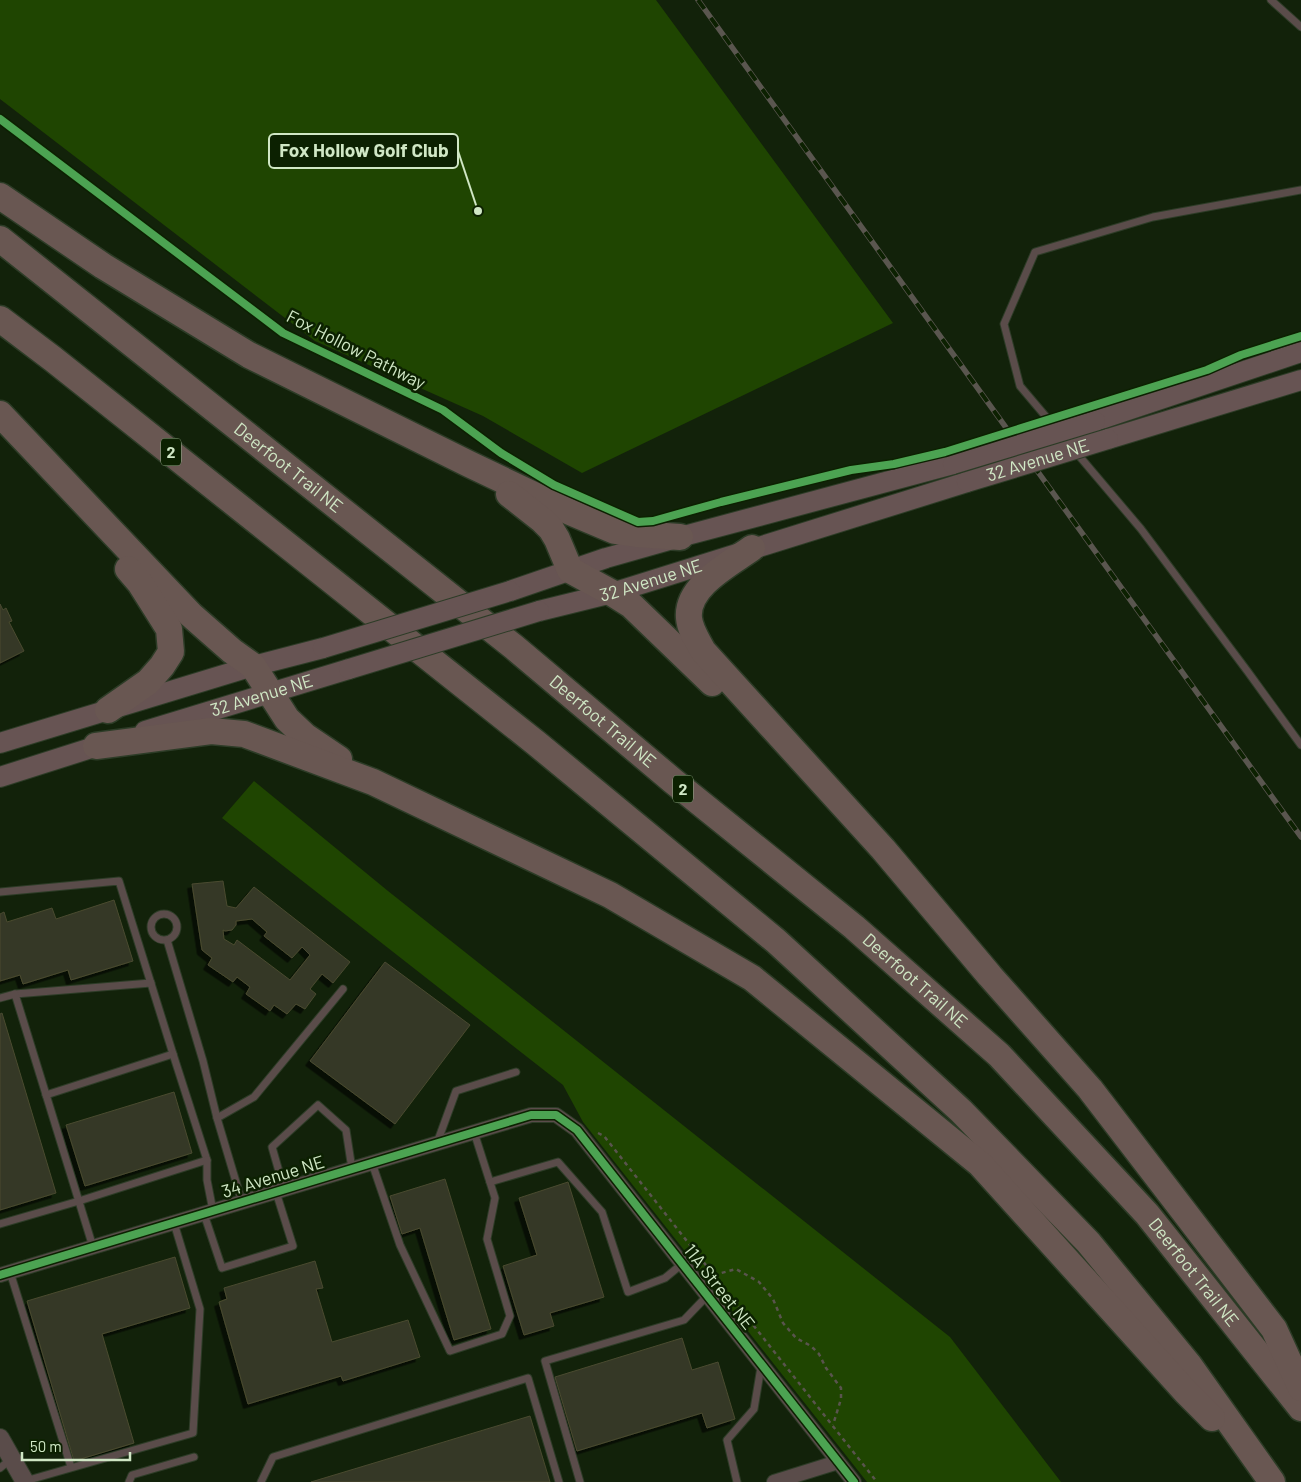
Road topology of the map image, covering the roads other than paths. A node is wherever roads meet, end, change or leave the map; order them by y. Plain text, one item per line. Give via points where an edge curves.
1 (1271, 0) edge
2 (1301, 27) edge
3 (1301, 190) edge
4 (0, 196) edge
5 (0, 239) edge
6 (0, 319) edge
7 (1301, 352) edge
8 (1301, 380) edge
9 (0, 414) edge
10 (33, 449) junction
11 (469, 464) junction
12 (680, 537) junction
13 (752, 548) junction
14 (570, 570) junction
15 (612, 593) junction
16 (253, 666) junction
17 (271, 693) junction
18 (108, 710) junction
19 (0, 743) edge
20 (1301, 745) edge
21 (96, 746) junction
22 (0, 777) edge
23 (373, 782) junction
24 (883, 849) junction
25 (0, 892) edge
26 (167, 940) dead end
27 (151, 983) junction
28 (343, 989) dead end
29 (15, 994) junction
30 (0, 998) edge
31 (174, 1054) junction
32 (516, 1072) dead end
33 (46, 1095) junction
34 (556, 1115) joint
35 (217, 1118) junction
36 (474, 1132) junction
37 (437, 1144) junction
38 (207, 1160) junction
39 (372, 1163) junction
40 (352, 1169) junction
41 (490, 1182) junction
42 (280, 1191) junction
43 (78, 1201) junction
44 (242, 1202) junction
45 (208, 1212) junction
46 (174, 1223) junction
47 (0, 1224) edge
48 (93, 1247) junction
49 (682, 1264) junction
50 (5, 1274) edge
51 (707, 1296) junction
52 (762, 1365) junction
53 (1301, 1388) edge
54 (1301, 1408) edge
55 (0, 1438) edge
56 (194, 1457) dead end
57 (838, 1462) junction
58 (5, 1463) edge
59 (71, 1468) junction
60 (1268, 1475) edge
61 (798, 1479) edge
62 (24, 1482) edge
63 (129, 1482) edge
64 (261, 1482) edge
65 (559, 1482) edge
66 (580, 1482) edge
67 (737, 1482) edge
68 (774, 1482) edge
69 (854, 1482) edge

1 - 2 lane
3 - 20 lane via 1153,218 1035,252 1004,324 1020,386 1141,528
4 - 11 highway via 103,266 250,355
5 - 54 highway, Deerfoot Trail NE / 2 via 514,647 854,927 999,1054 1147,1214
6 - 60 highway, 2 via 529,737 790,954 961,1110 1088,1242 1189,1365
7 - 12 main road, 32 Avenue NE, bridge via 1095,421 953,464
8 - 13 main road, 32 Avenue NE, bridge
9 - 10 highway
10 - 16 highway via 191,615
10 - 18 highway via 140,583 169,630 171,652 162,666 148,682
11 - 12 highway via 615,531
11 - 14 highway via 551,529
12 - 14 main road, 32 Avenue NE
13 - 15 main road, 32 Avenue NE
13 - 24 highway via 698,589 689,618 693,633 703,651
14 - 15 highway
14 - 16 main road, 32 Avenue NE, bridge via 323,648
15 - 17 main road, 32 Avenue NE, bridge via 539,611
15 - 24 highway via 632,605
16 - 17 highway
16 - 18 main road, 32 Avenue NE
17 - 21 main road, 32 Avenue NE
17 - 23 highway via 304,736
18 - 19 main road, 32 Avenue NE
21 - 22 main road, 32 Avenue NE
21 - 23 highway via 211,731 244,734
23 - 60 highway via 610,895 752,978 980,1164 1186,1392
24 - 53 highway via 1090,1089 1274,1329
25 - 27 lane via 119,881
26 - 35 lane
27 - 29 lane
27 - 31 lane
28 - 35 lane via 254,1097
29 - 30 lane
29 - 33 lane
31 - 33 lane
31 - 38 lane
32 - 37 lane via 456,1091
33 - 43 lane
34 - 36 street, 34 Avenue NE via 531,1115
34 - 49 street, 11A Street NE via 577,1130
35 - 44 lane
36 - 37 street, 34 Avenue NE
36 - 41 lane
37 - 39 street, 34 Avenue NE
38 - 43 lane
38 - 45 lane
39 - 40 street, 34 Avenue NE
39 - 41 lane via 400,1245 450,1351 502,1334 510,1316 487,1239 495,1198
40 - 42 street, 34 Avenue NE
40 - 42 lane via 346,1130 318,1105 272,1147
41 - 49 lane via 558,1162 602,1212 628,1292 665,1278
42 - 44 street, 34 Avenue NE
42 - 45 lane via 293,1246 222,1268
43 - 47 lane
43 - 48 lane
44 - 45 street, 34 Avenue NE
45 - 46 street, 34 Avenue NE
46 - 48 street, 34 Avenue NE
46 - 59 lane via 200,1309 193,1433
48 - 50 street, 34 Avenue NE
49 - 51 street, 11A Street NE
50 - 59 lane
51 - 52 street, 11A Street NE
51 - 66 lane via 684,1320 545,1360
52 - 57 street, 11A Street NE
52 - 67 lane via 754,1409 727,1440
55 - 58 street
56 - 63 lane via 132,1475
57 - 61 street
57 - 69 street, 11A Street NE
58 - 62 street
59 - 62 lane
61 - 68 street
64 - 65 lane via 273,1457 528,1378

